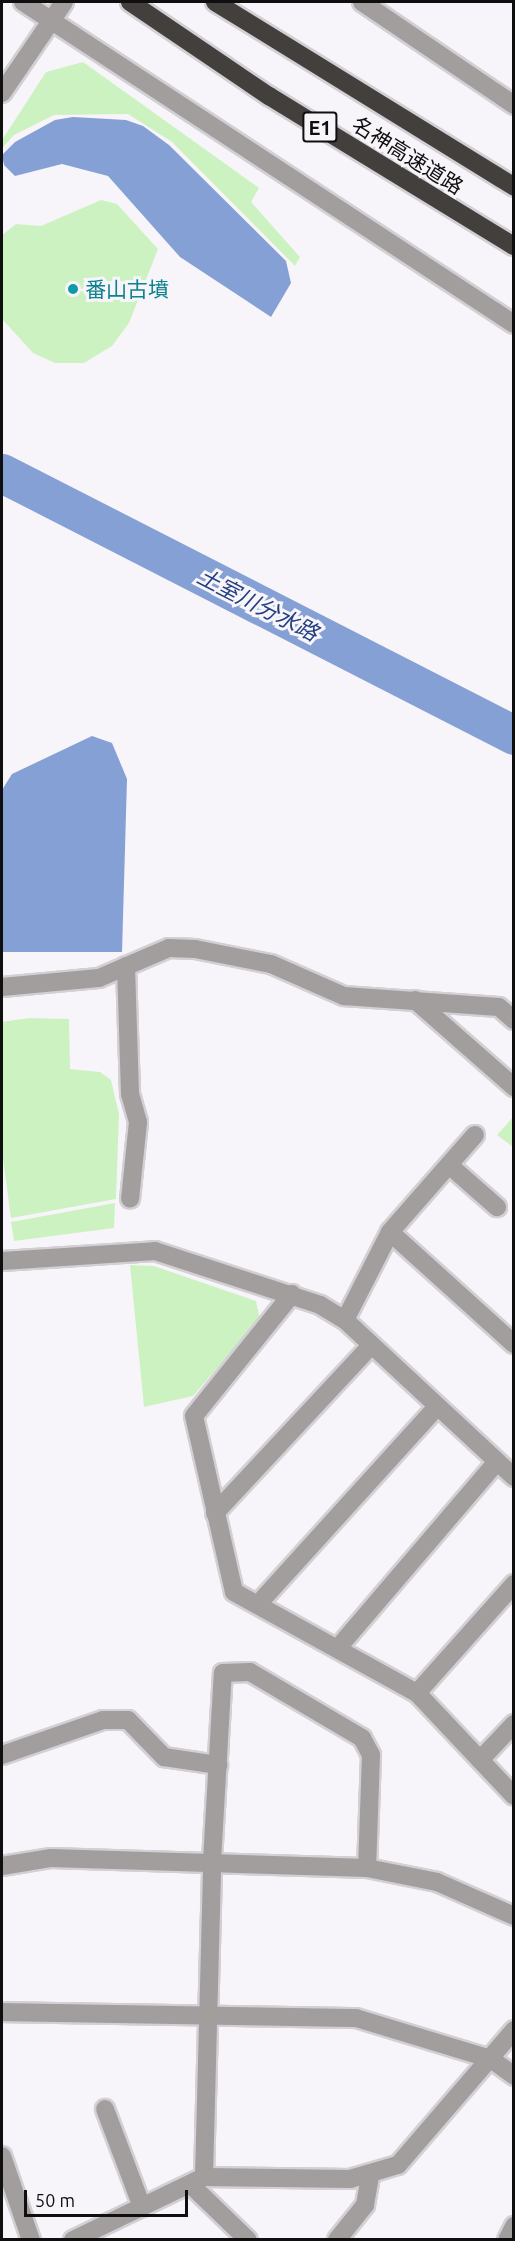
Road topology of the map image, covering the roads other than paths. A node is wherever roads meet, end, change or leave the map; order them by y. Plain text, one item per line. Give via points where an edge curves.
1 (23, 2) edge
2 (64, 2) edge
3 (130, 2) edge
4 (215, 2) edge
5 (362, 2) edge
6 (51, 20) junction
7 (2, 93) edge
8 (513, 105) edge
9 (513, 187) edge
10 (513, 246) edge
11 (513, 324) edge
12 (126, 966) junction
13 (2, 987) edge
14 (415, 1000) junction
15 (513, 1020) edge
16 (513, 1087) edge
17 (475, 1135) dead end
18 (448, 1165) junction
19 (130, 1199) dead end
20 (497, 1207) dead end
21 (390, 1232) junction
22 (2, 1262) edge
23 (292, 1294) junction
24 (345, 1320) junction
25 (513, 1344) edge
26 (370, 1347) junction
27 (436, 1408) junction
28 (496, 1463) junction
29 (513, 1477) edge
30 (215, 1513) junction
31 (513, 1584) edge
32 (260, 1602) junction
33 (337, 1649) junction
34 (417, 1693) junction
35 (513, 1724) edge
36 (2, 1755) edge
37 (480, 1760) junction
38 (218, 1765) junction
39 (513, 1796) edge
40 (212, 1861) junction
41 (2, 1866) edge
42 (367, 1868) junction
43 (513, 1916) edge
44 (2, 2012) edge
45 (212, 2017) junction
46 (513, 2030) edge
47 (491, 2059) junction
48 (513, 2076) edge
49 (105, 2109) dead end
50 (2, 2156) edge
51 (370, 2177) junction
52 (197, 2181) junction
53 (142, 2207) junction
54 (513, 2226) edge
55 (31, 2240) edge
56 (73, 2240) edge
57 (248, 2240) edge
58 (337, 2240) edge
59 (507, 2240) edge

1 - 6 street
2 - 6 street
3 - 10 highway, 名神高速道路 / E1 via 269,96
4 - 9 highway, 名神高速道路 / E1
5 - 8 street
6 - 7 street
6 - 11 street
12 - 13 street via 99,978
12 - 14 street via 169,948 214,950 271,964 344,996
12 - 19 street via 130,1094 138,1122
14 - 15 street via 499,1007
14 - 16 street
17 - 18 street
18 - 20 street
18 - 21 street
21 - 24 street
21 - 25 street
22 - 23 street via 155,1251
23 - 24 street
23 - 30 street via 194,1416
24 - 26 street
26 - 27 street
26 - 30 street
27 - 28 street
27 - 32 street
28 - 29 street
28 - 33 street
30 - 32 street via 234,1592
31 - 34 street
32 - 33 street
33 - 34 street
34 - 37 street
35 - 37 street
36 - 38 street via 103,1720 128,1720 164,1756
37 - 39 street
38 - 40 street
38 - 42 street via 223,1673 250,1672 339,1721 362,1738 370,1755
40 - 41 street via 51,1858
40 - 42 street
40 - 45 street
42 - 43 street via 437,1882
44 - 45 street
45 - 47 street via 356,2018
45 - 52 street
46 - 47 street
47 - 48 street
47 - 51 street via 398,2165
49 - 53 street
50 - 55 street
51 - 52 street
51 - 58 street via 365,2205
52 - 53 street
52 - 57 street
53 - 56 street
54 - 59 street

